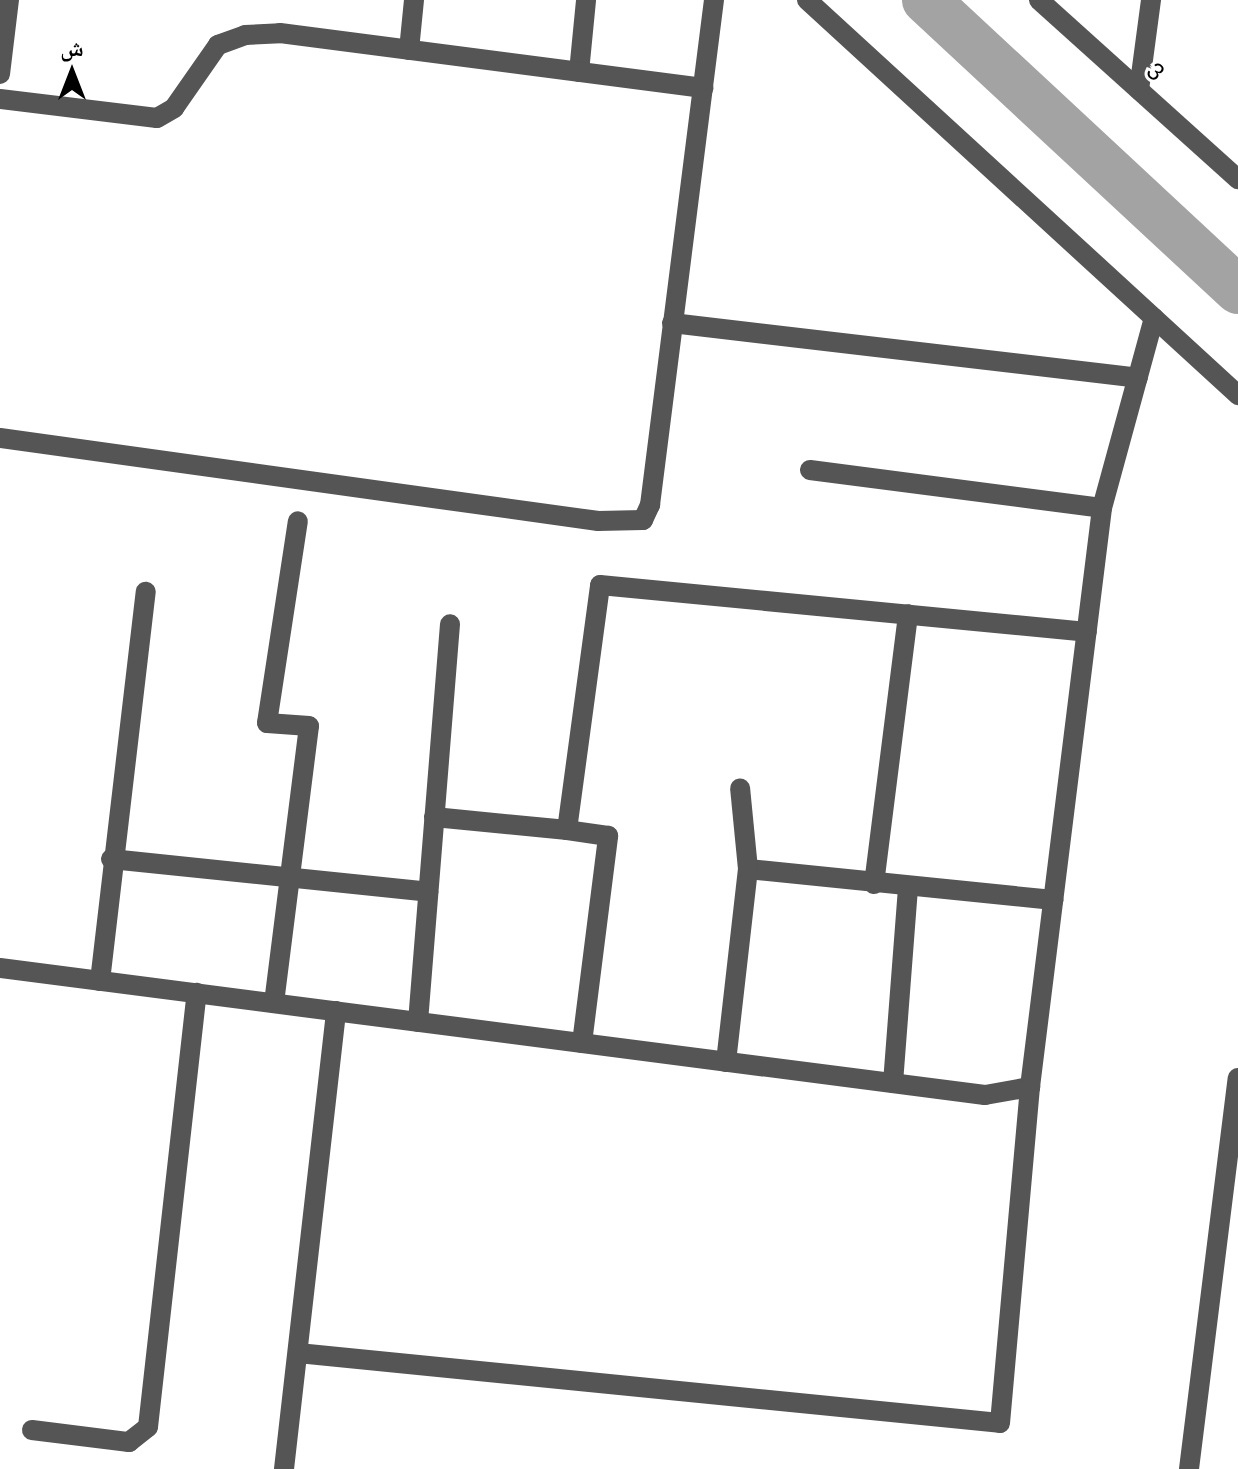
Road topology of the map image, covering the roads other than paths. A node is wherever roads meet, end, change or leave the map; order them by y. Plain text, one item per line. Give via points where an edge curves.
1 (9, 0) edge
2 (414, 0) edge
3 (586, 0) edge
4 (714, 0) edge
5 (807, 0) edge
6 (1039, 0) edge
7 (1151, 0) edge
8 (409, 50) junction
9 (579, 72) junction
10 (0, 74) edge
11 (703, 88) junction
12 (1139, 90) junction
13 (0, 99) edge
14 (1238, 179) edge
15 (1154, 318) junction
16 (672, 323) junction
17 (1138, 378) junction
18 (1238, 395) edge
19 (0, 438) edge
20 (810, 470) dead end
21 (1102, 508) junction
22 (298, 521) dead end
23 (146, 592) dead end
24 (908, 614) junction
25 (450, 624) dead end
26 (1087, 632) junction
27 (740, 788) dead end
28 (434, 817) junction
29 (567, 830) junction
30 (111, 859) junction
31 (748, 869) junction
32 (290, 880) junction
33 (874, 884) junction
34 (908, 888) junction
35 (428, 892) junction
36 (1053, 900) junction
37 (0, 968) edge
38 (100, 981) junction
39 (197, 993) junction
40 (274, 1003) junction
41 (336, 1011) junction
42 (418, 1022) junction
43 (582, 1043) junction
44 (726, 1062) junction
45 (1238, 1078) edge
46 (893, 1083) junction
47 (1030, 1087) junction
48 (298, 1353) junction
49 (32, 1430) dead end
50 (284, 1469) edge
51 (1189, 1469) edge

1 - 10 street
2 - 8 street
3 - 9 street
4 - 11 street
5 - 15 street
6 - 12 street, 3
7 - 12 street
8 - 9 street
8 - 13 street via 245,35 218,45 174,108 157,118
9 - 11 street
11 - 16 street
12 - 14 street, 3
15 - 17 street
15 - 18 street
16 - 17 street
16 - 19 street via 650,505 643,520 630,524
17 - 21 street
20 - 21 street
21 - 26 street
22 - 32 street via 267,723 309,726
23 - 30 street
24 - 26 street
24 - 29 street via 600,585
24 - 33 street
25 - 28 street
26 - 36 street
27 - 31 street
28 - 29 street
28 - 35 street
29 - 43 street via 608,836
30 - 32 street
30 - 38 street
31 - 33 street
31 - 44 street
32 - 35 street
32 - 40 street
33 - 34 street
34 - 36 street
34 - 46 street
35 - 42 street
36 - 47 street
37 - 38 street
38 - 39 street
39 - 40 street
39 - 49 street via 148,1427 129,1442
40 - 41 street
41 - 42 street
41 - 48 street
42 - 43 street
43 - 44 street
44 - 46 street
45 - 51 street
46 - 47 street via 985,1095
47 - 48 street via 1000,1423
48 - 50 street

